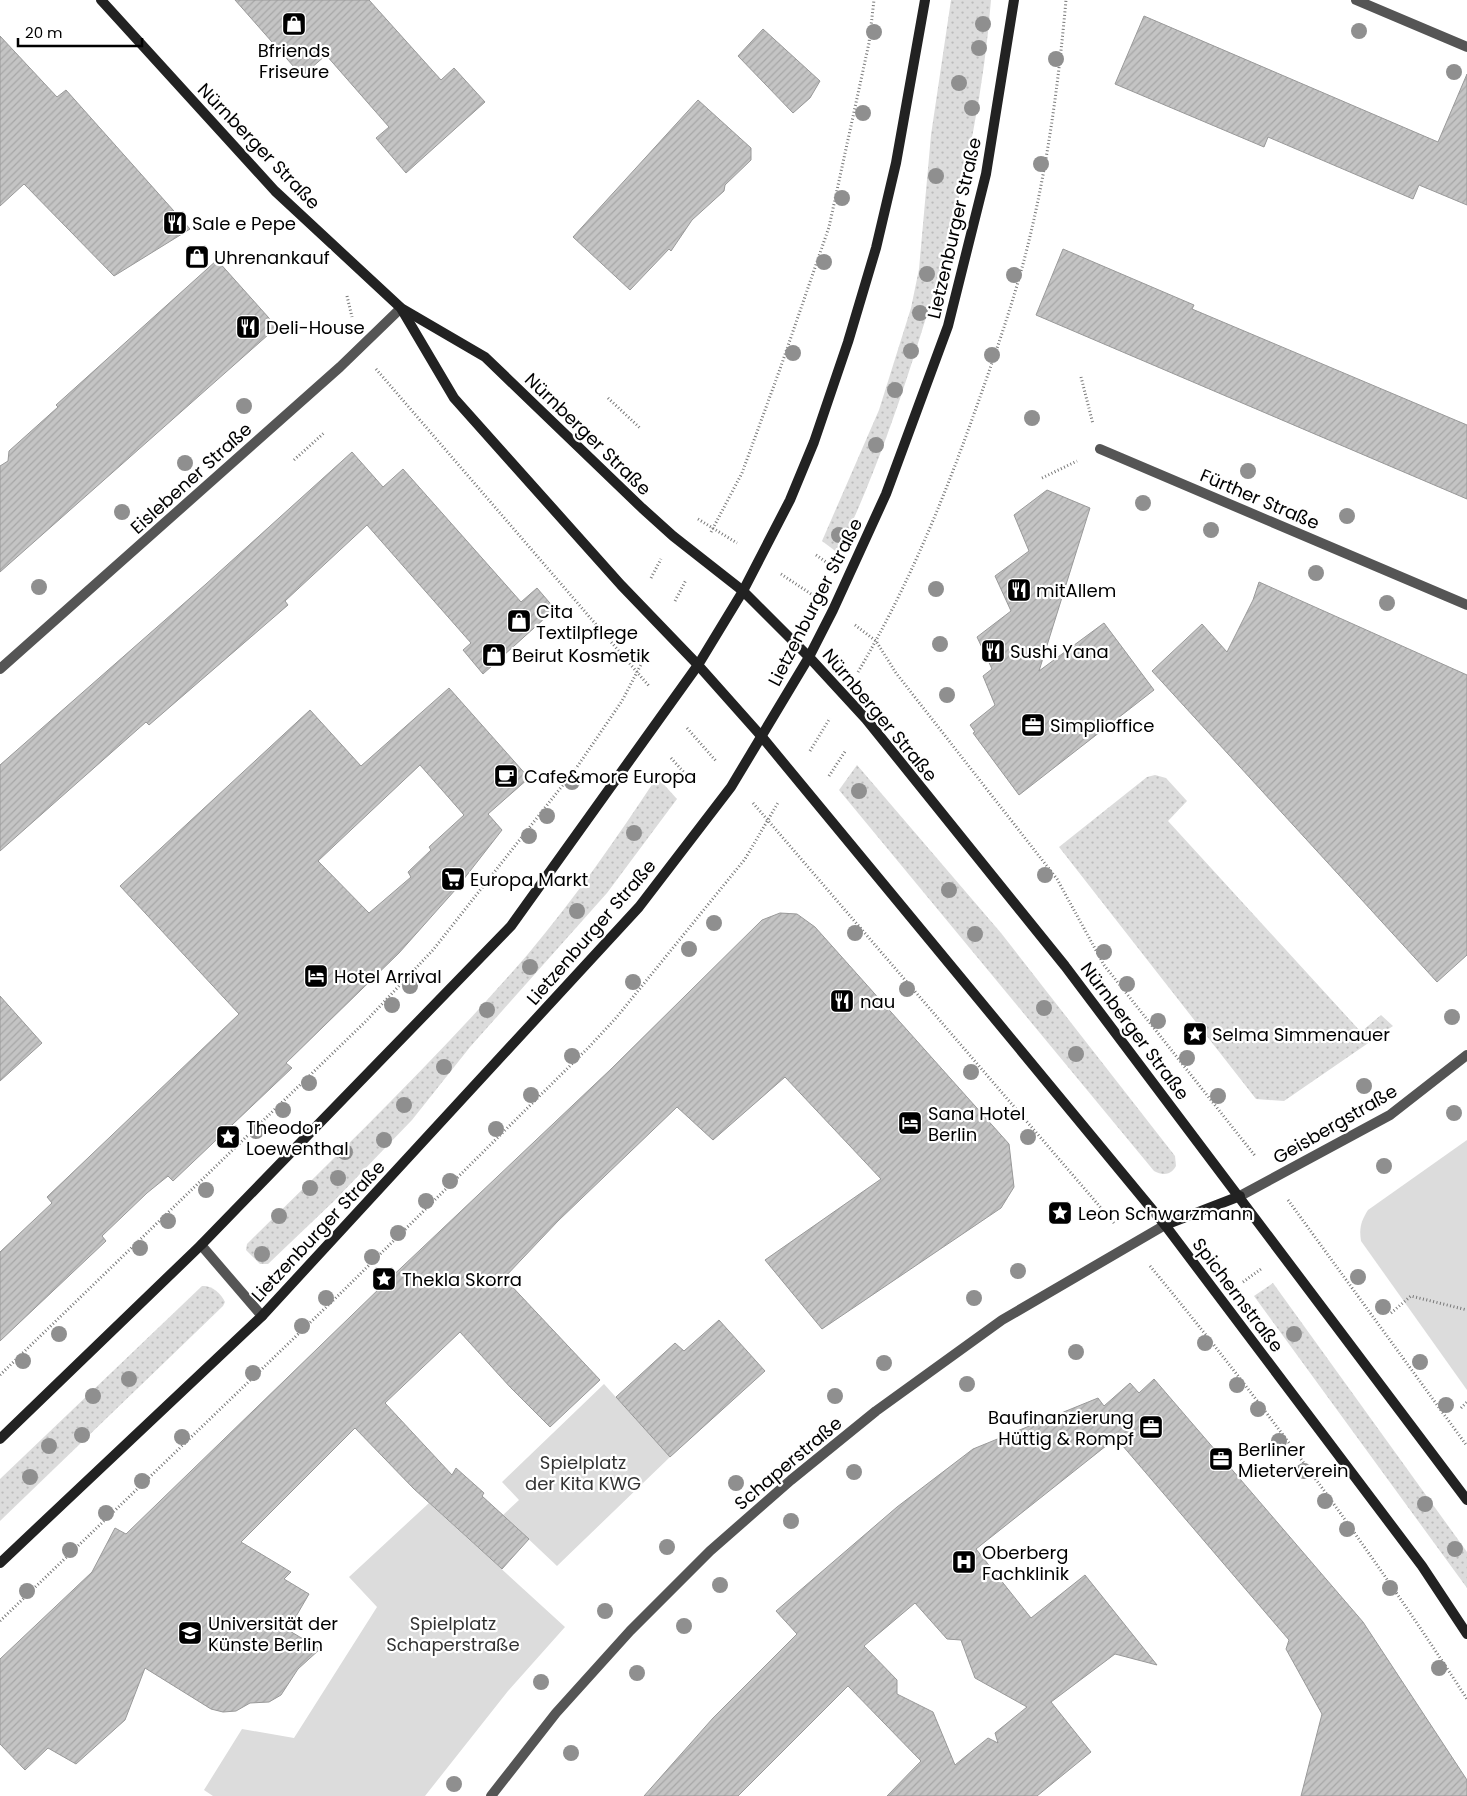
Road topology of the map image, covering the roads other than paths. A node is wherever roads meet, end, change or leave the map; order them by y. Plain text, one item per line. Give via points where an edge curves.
1 (101, 0) edge
2 (925, 0) edge
3 (1014, 0) edge
4 (1356, 0) edge
5 (1467, 48) edge
6 (401, 308) junction
7 (1100, 449) road end
8 (743, 592) junction
9 (1467, 604) edge
10 (809, 657) junction
11 (698, 665) junction
12 (0, 669) edge
13 (762, 737) junction
14 (1467, 1056) edge
15 (1240, 1196) junction
16 (1166, 1225) junction
17 (201, 1245) junction
18 (262, 1316) junction
19 (0, 1439) edge
20 (1467, 1500) edge
21 (0, 1563) edge
22 (1467, 1634) edge
23 (490, 1796) edge

1 - 6 main road, Nürnberger Straße via 275,191
2 - 8 main road via 896,163 858,311 814,442 790,500
3 - 10 main road, Lietzenburger Straße via 986,174 948,326 886,494
4 - 5 street
6 - 8 main road, Nürnberger Straße via 485,358 642,508
6 - 11 main road, Nürnberger Straße via 454,398 621,585
6 - 12 street, Eislebener Straße via 340,367
7 - 9 street, Fürther Straße
8 - 10 main road, Nürnberger Straße
8 - 11 main road
10 - 13 main road, Lietzenburger Straße
10 - 15 main road, Nürnberger Straße via 866,719 1065,966
11 - 13 main road, Nürnberger Straße
11 - 17 main road via 511,926
13 - 16 main road, Nürnberger Straße
13 - 18 main road, Lietzenburger Straße via 734,781 639,907
14 - 15 street, Geisbergstraße via 1390,1114
15 - 16 main road, Spichernstraße
15 - 20 main road
16 - 22 main road, Spichernstraße via 1422,1566
16 - 23 street, Schaperstraße via 1002,1320 876,1411 791,1480 710,1551 630,1632 556,1713
17 - 18 street
17 - 19 main road
18 - 21 main road, Lietzenburger Straße

